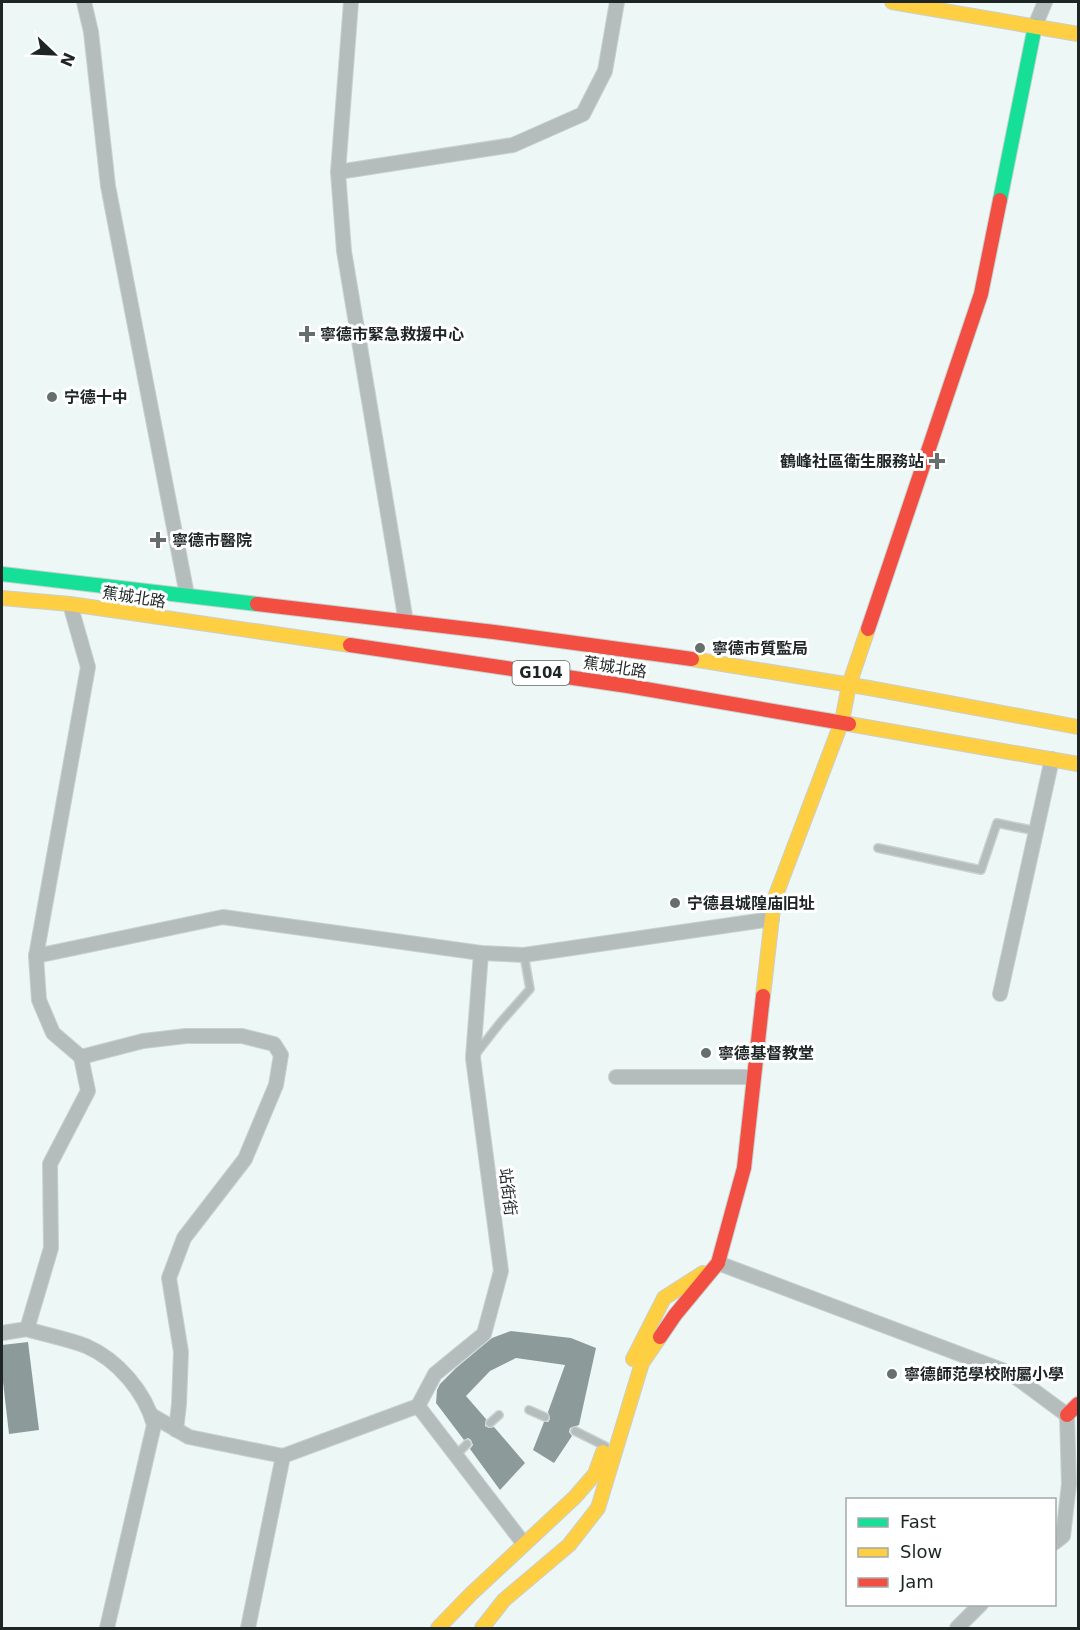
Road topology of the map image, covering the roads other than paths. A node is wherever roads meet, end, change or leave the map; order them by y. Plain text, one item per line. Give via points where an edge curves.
1 (84, 2) edge
2 (351, 2) edge
3 (617, 2) edge
4 (892, 2) edge
5 (1045, 2) edge
6 (1035, 26) junction
7 (1078, 34) edge
8 (338, 172) junction
9 (2, 574) edge
10 (187, 595) junction
11 (2, 598) edge
12 (70, 604) junction
13 (406, 622) junction
14 (849, 685) junction
15 (842, 722) junction
16 (1078, 726) edge
17 (1052, 759) junction
18 (1078, 764) edge
19 (1036, 831) junction
20 (878, 848) dead end
21 (772, 919) junction
22 (481, 953) junction
23 (524, 955) junction
24 (36, 956) junction
25 (1000, 994) dead end
26 (81, 1057) junction
27 (473, 1058) junction
28 (616, 1077) dead end
29 (754, 1077) junction
30 (718, 1263) junction
31 (27, 1329) junction
32 (2, 1332) edge
33 (1078, 1404) edge
34 (418, 1406) junction
35 (529, 1410) dead end
36 (1067, 1414) junction
37 (151, 1415) junction
38 (499, 1415) dead end
39 (546, 1417) dead end
40 (490, 1423) dead end
41 (176, 1431) junction
42 (575, 1431) dead end
43 (467, 1444) dead end
44 (605, 1446) junction
45 (456, 1455) junction
46 (283, 1456) junction
47 (1056, 1541) edge
48 (524, 1545) junction
49 (980, 1606) edge
50 (107, 1629) edge
51 (248, 1629) edge
52 (438, 1629) edge
53 (482, 1629) edge
54 (957, 1629) edge

1 - 10 street via 91,32 108,186
2 - 8 street
3 - 8 street via 605,71 583,114 513,145
4 - 6 main road
5 - 6 street
6 - 7 main road
6 - 14 main road via 981,294
8 - 13 street via 344,251
9 - 10 main road, 蕉城北路 / G104
10 - 13 main road, 蕉城北路 / G104
11 - 12 main road, 蕉城北路 / G104
12 - 15 main road, 蕉城北路 / G104 via 628,686
12 - 24 street via 88,667
13 - 14 main road, 蕉城北路 / G104 via 660,654
14 - 15 main road
14 - 16 main road, 蕉城北路 / G104
15 - 17 main road, 蕉城北路 / G104
15 - 21 main road via 774,900
17 - 18 main road, 蕉城北路 / G104
17 - 19 street
19 - 20 lane via 997,823 981,870
19 - 25 street
21 - 23 street
21 - 29 main road
22 - 23 street
22 - 24 street via 223,917
22 - 27 street, 站街街
23 - 27 lane via 530,989
24 - 26 street via 39,1000 53,1033
26 - 31 street via 87,1092 50,1164 51,1248
26 - 41 street via 143,1041 186,1036 242,1036 274,1044 281,1055 276,1084 245,1159 184,1238 169,1278 181,1352
27 - 34 street, 站街街 via 501,1271 484,1334 435,1374
28 - 29 street
29 - 30 main road via 744,1168
30 - 36 street via 1010,1373
30 - 44 main road via 664,1298 631,1362
30 - 53 main road via 642,1363 598,1508 569,1545 504,1600
31 - 32 street
31 - 37 street via 87,1347 117,1365 139,1392
33 - 36 main road
34 - 45 street
34 - 46 street
35 - 39 lane
36 - 47 street via 1069,1484 1063,1536
37 - 41 street
37 - 50 street via 154,1425
38 - 40 lane
41 - 46 street
42 - 44 lane
43 - 45 lane
44 - 48 main road via 595,1474
45 - 48 street
46 - 51 street
48 - 52 main road
49 - 54 street

